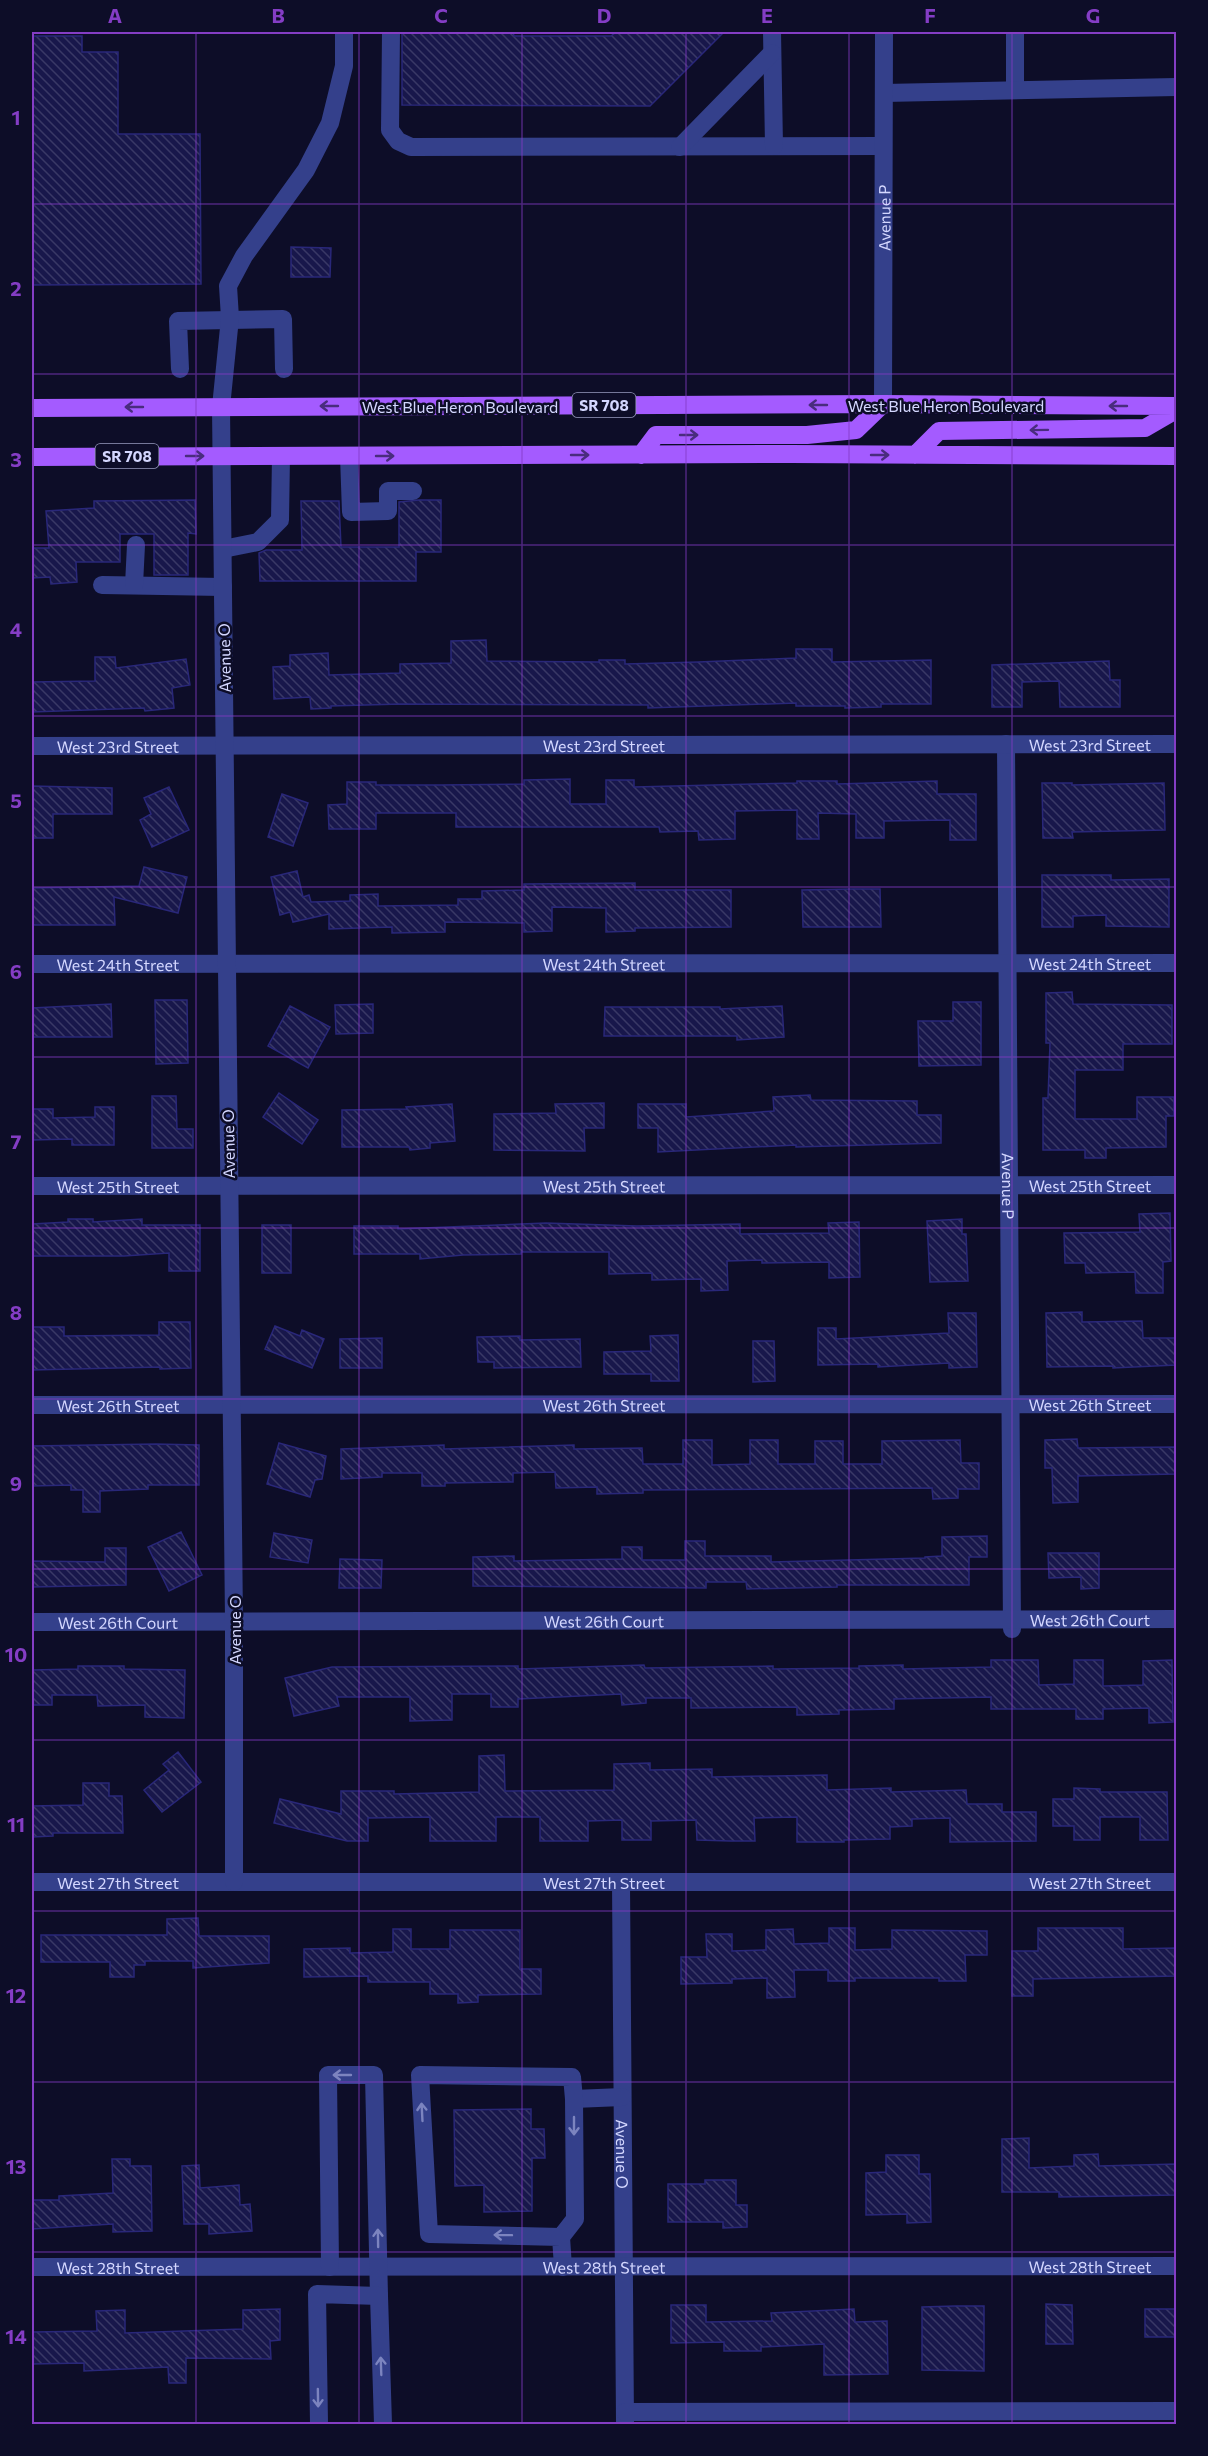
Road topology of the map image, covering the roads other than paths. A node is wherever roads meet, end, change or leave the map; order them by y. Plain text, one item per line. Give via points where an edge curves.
1 (344, 32) edge
2 (390, 32) edge
3 (772, 32) edge
4 (884, 32) edge
5 (1015, 32) edge
6 (772, 53) junction
7 (1176, 87) edge
8 (1016, 89) junction
9 (884, 93) junction
10 (774, 146) junction
11 (884, 146) junction
12 (681, 147) junction
13 (230, 318) junction
14 (180, 369) dead end
15 (284, 369) dead end
16 (883, 405) junction
17 (221, 407) junction
18 (32, 408) edge
19 (1176, 408) edge
20 (641, 455) junction
21 (915, 455) junction
22 (222, 456) junction
23 (281, 456) junction
24 (349, 456) junction
25 (1176, 456) edge
26 (32, 457) edge
27 (413, 491) dead end
28 (136, 544) dead end
29 (223, 549) junction
30 (102, 585) dead end
31 (134, 585) junction
32 (223, 587) junction
33 (1006, 744) junction
34 (1176, 744) edge
35 (225, 745) junction
36 (32, 746) edge
37 (226, 963) junction
38 (1008, 963) junction
39 (1176, 963) edge
40 (32, 964) edge
41 (229, 1185) junction
42 (1010, 1185) junction
43 (1176, 1185) edge
44 (32, 1186) edge
45 (1012, 1404) junction
46 (1176, 1404) edge
47 (32, 1405) edge
48 (231, 1405) junction
49 (1176, 1619) edge
50 (32, 1622) edge
51 (1013, 1624) junction
52 (234, 1626) junction
53 (1176, 1630) edge
54 (32, 1632) edge
55 (32, 1882) edge
56 (234, 1882) junction
57 (621, 1882) junction
58 (1176, 1882) edge
59 (622, 2097) junction
60 (574, 2099) junction
61 (561, 2237) junction
62 (378, 2266) junction
63 (563, 2266) junction
64 (1176, 2266) edge
65 (32, 2267) edge
66 (324, 2267) junction
67 (624, 2267) junction
68 (317, 2294) junction
69 (379, 2296) junction
70 (1176, 2411) edge
71 (625, 2418) edge
72 (319, 2424) edge
73 (383, 2424) edge

1 - 13 street, Avenue O via 344,66 330,123 306,170 244,256 228,286
2 - 12 street via 390,130 398,141 411,147
3 - 6 street
4 - 9 street, Avenue P
5 - 8 street
6 - 10 street
6 - 12 street
7 - 8 street
8 - 9 street
9 - 11 street, Avenue P
10 - 11 street
10 - 12 street
11 - 16 street, Avenue P
13 - 14 street via 178,321
13 - 15 street via 283,319
13 - 17 street, Avenue O
16 -> 17 main road, West Blue Heron Boulevard / SR 708
19 -> 16 main road, West Blue Heron Boulevard / SR 708
20 -> 16 main road via 656,435 807,435 856,430
17 -> 18 main road, West Blue Heron Boulevard / SR 708
17 - 22 street, Avenue O
19 -> 21 main road via 1145,428 939,431
20 -> 21 main road, SR 708
24 -> 20 main road, SR 708
21 - 25 main road, SR 708
22 - 23 main road, SR 708
26 -> 22 main road, SR 708
22 - 29 street, Avenue O
23 - 24 main road, SR 708
23 - 29 street via 280,520 258,542
24 - 27 street via 351,512 388,511 388,491
28 - 31 street
29 - 32 street, Avenue O
30 - 31 street
31 - 32 street
32 - 35 street, Avenue O
33 - 34 street, West 23rd Street
33 - 35 street, West 23rd Street
33 - 38 street, Avenue P
35 - 36 street, West 23rd Street
35 - 37 street, Avenue O
37 - 38 street, West 24th Street
37 - 40 street, West 24th Street
37 - 41 street, Avenue O
38 - 39 street, West 24th Street
38 - 42 street, Avenue P
41 - 42 street, West 25th Street
41 - 44 street, West 25th Street
41 - 48 street, Avenue O
42 - 43 street, West 25th Street
42 - 45 street, Avenue P
45 - 46 street, West 26th Street
45 - 48 street, West 26th Street
45 - 51 street, Avenue P
47 - 48 street, West 26th Street
48 - 52 street, Avenue O
49 - 51 street, West 26th Court
50 - 52 street, West 26th Court
51 - 52 street, West 26th Court
51 - 53 street, West 26th Court
52 - 54 street, West 26th Court
52 - 56 street, Avenue O
55 - 56 street, West 27th Street
56 - 57 street, West 27th Street
57 - 58 street, West 27th Street
57 - 59 street, Avenue O
59 - 60 street
59 - 67 street, Avenue O
60 -> 61 street via 575,2219
61 -> 60 street via 429,2234 420,2075 572,2078
61 - 63 street
62 - 63 street, West 28th Street
62 - 66 street, West 28th Street
62 -> 66 street via 374,2075 328,2075
62 - 69 street
63 - 67 street, West 28th Street
64 - 67 street, West 28th Street
65 - 66 street, West 28th Street
66 - 68 street
67 - 71 street, Avenue O
68 - 69 street
68 -> 72 street
73 -> 69 street
70 - 71 street

